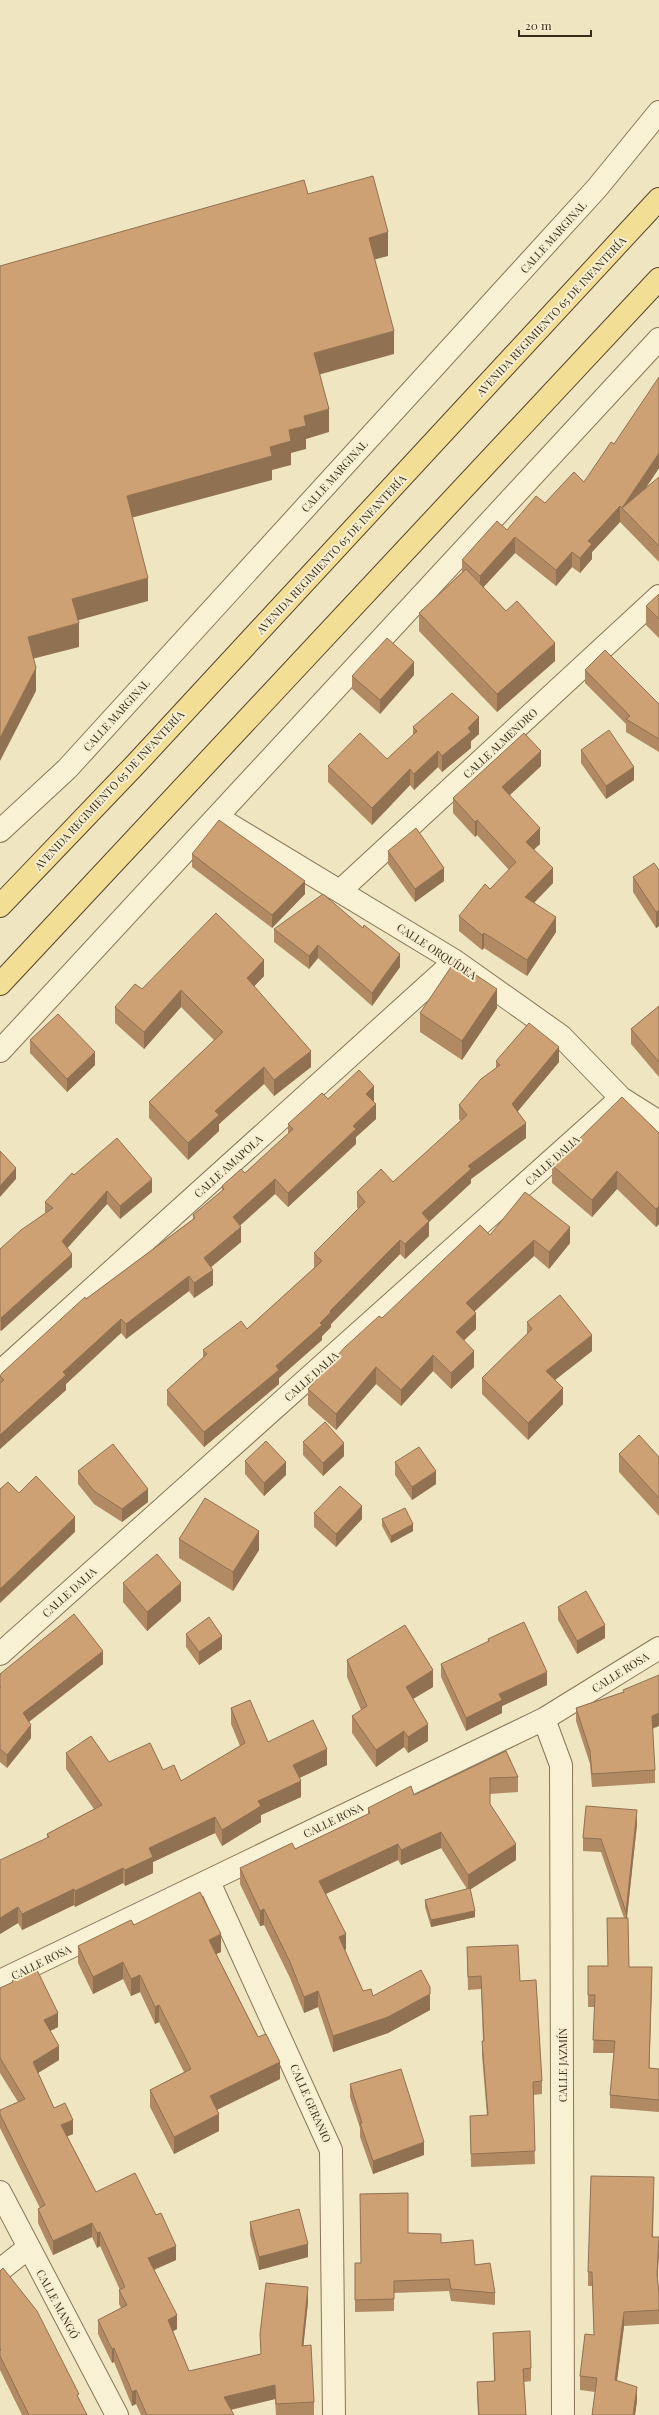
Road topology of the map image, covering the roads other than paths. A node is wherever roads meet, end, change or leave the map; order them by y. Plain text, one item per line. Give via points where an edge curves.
1 (659, 112) edge
2 (659, 199) edge
3 (659, 279) edge
4 (659, 339) edge
5 (659, 596) edge
6 (217, 817) junction
7 (0, 831) edge
8 (341, 890) junction
9 (0, 906) edge
10 (455, 961) junction
11 (0, 984) edge
12 (0, 1051) edge
13 (621, 1098) junction
14 (659, 1122) edge
15 (0, 1372) edge
16 (659, 1648) edge
17 (0, 1654) edge
18 (544, 1719) junction
19 (209, 1882) junction
20 (0, 1981) edge
21 (0, 2192) edge
22 (28, 2248) junction
23 (0, 2270) edge
24 (117, 2415) edge
25 (334, 2415) edge
26 (563, 2415) edge

1 - 7 street, CALLE MARGINAL via 597,188 67,769
2 - 9 main road, AVENIDA REGIMIENTO 65 DE INFANTERÍA via 134,766
3 - 11 main road
4 - 6 street
5 - 8 street, CALLE ALMENDRO
6 - 8 street, CALLE ORQUÍDEA
6 - 12 street
8 - 10 street, CALLE ORQUÍDEA
10 - 13 street, CALLE ORQUÍDEA via 561,1036
10 - 15 street, CALLE AMAPOLA
13 - 14 street, CALLE ORQUÍDEA
13 - 17 street, CALLE DALIA
16 - 18 street, CALLE ROSA
18 - 19 street, CALLE ROSA
18 - 26 street, CALLE JAZMÍN via 561,1765
19 - 20 street, CALLE ROSA
19 - 25 street, CALLE GERANIO via 332,2150
21 - 22 street, CALLE MANGÓ
22 - 23 street
22 - 24 street, CALLE MANGÓ

